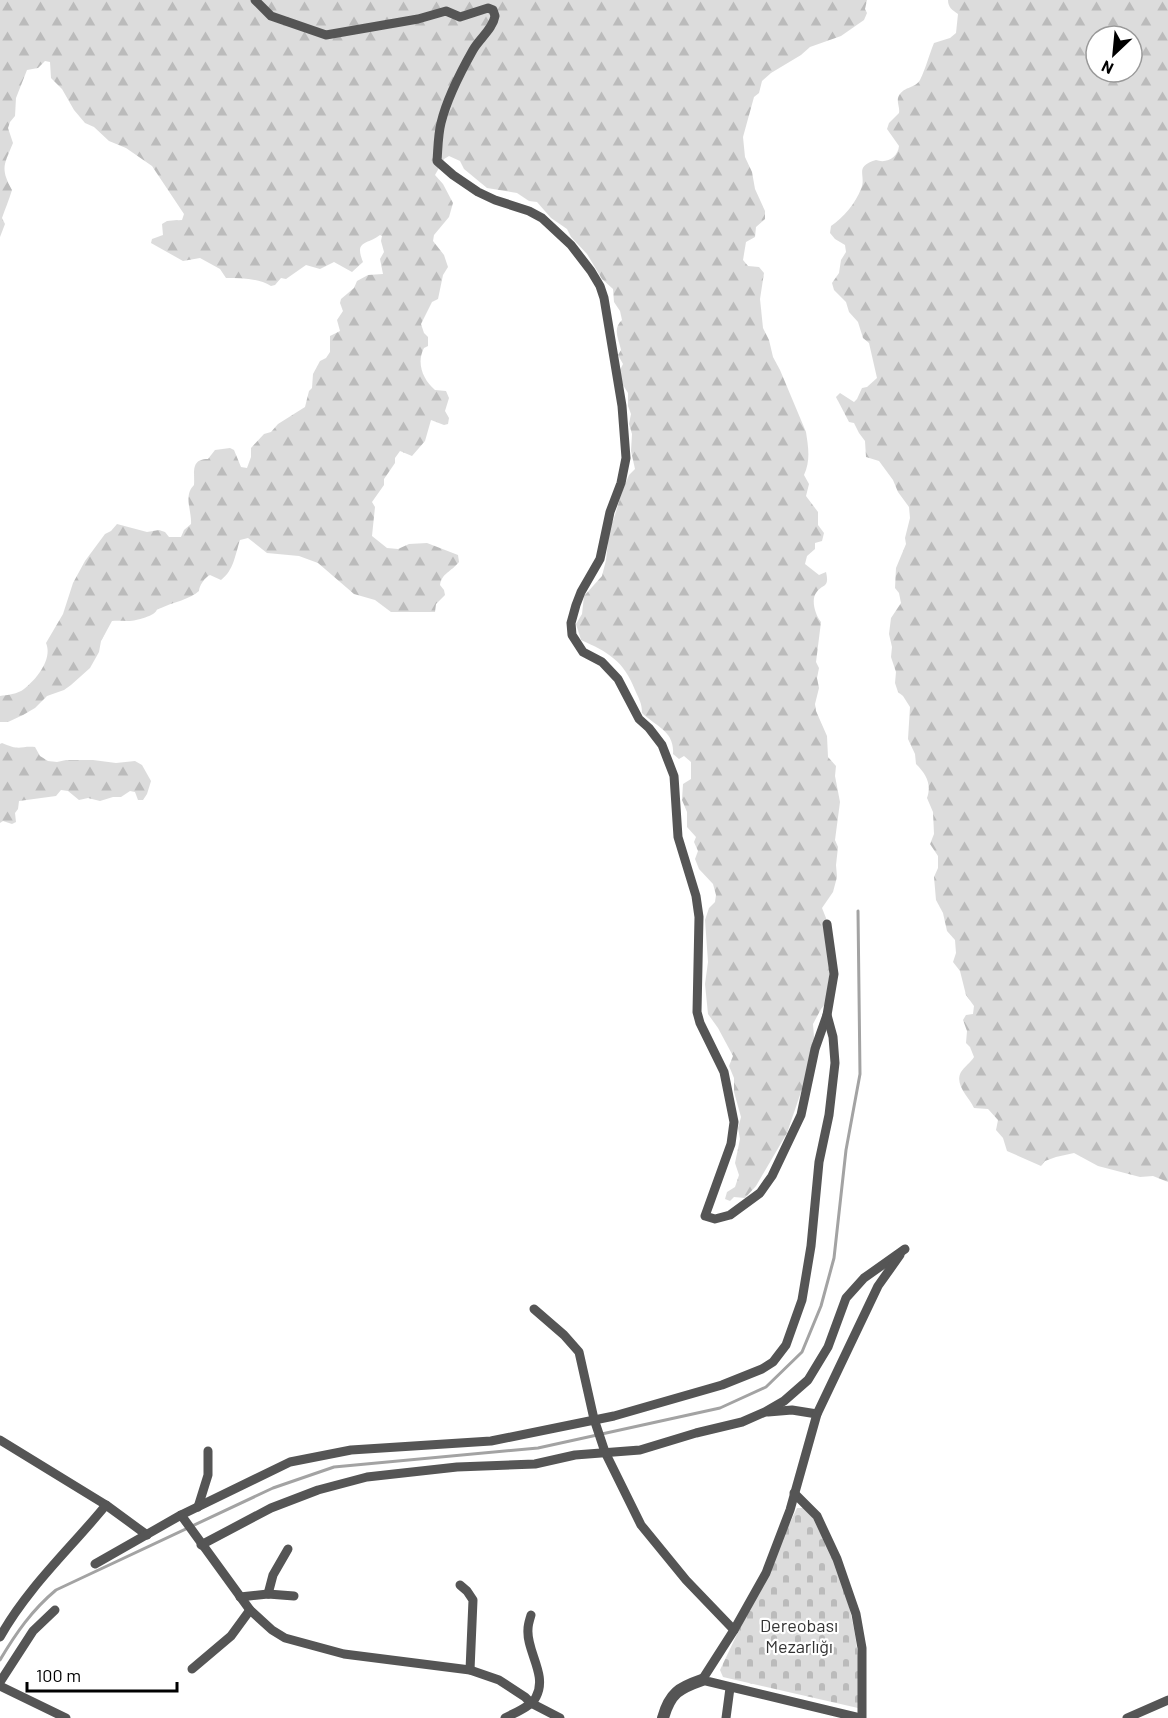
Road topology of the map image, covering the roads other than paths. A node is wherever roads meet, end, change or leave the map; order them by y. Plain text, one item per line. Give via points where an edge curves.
1 (255, 0) edge
2 (827, 924) dead end
3 (827, 1015) junction
4 (534, 1309) dead end
5 (765, 1413) junction
6 (817, 1414) junction
7 (594, 1419) junction
8 (0, 1440) edge
9 (208, 1451) dead end
10 (605, 1452) junction
11 (794, 1493) junction
12 (106, 1505) junction
13 (198, 1507) junction
14 (181, 1515) junction
15 (147, 1535) junction
16 (201, 1545) junction
17 (288, 1549) dead end
18 (95, 1564) dead end
19 (460, 1585) dead end
20 (268, 1594) junction
21 (294, 1596) dead end
22 (240, 1597) junction
23 (55, 1610) dead end
24 (250, 1610) junction
25 (531, 1615) dead end
26 (734, 1630) junction
27 (0, 1637) edge
28 (192, 1669) dead end
29 (470, 1670) junction
30 (702, 1680) junction
31 (0, 1682) edge
32 (0, 1686) edge
33 (730, 1688) junction
34 (1168, 1700) edge
35 (531, 1703) junction
36 (66, 1718) edge
37 (505, 1718) edge
38 (561, 1718) edge
39 (663, 1718) edge
40 (726, 1718) edge
41 (861, 1718) edge
42 (1127, 1718) edge

1 - 3 street via 271,16 326,34 446,11 460,17 493,10 492,26 476,44 448,101 440,124 437,161 478,192 542,218 571,245 600,286 611,329 626,458 600,559 581,591 571,623 576,642 584,652 602,662 618,679 639,719 662,745 674,776 678,837 699,917 697,1012 724,1072 734,1122 731,1144 705,1216 715,1219 730,1215 760,1193 772,1176 801,1115 815,1049
2 - 3 street via 834,974
3 - 7 street via 835,1064 829,1115 819,1162 808,1269 786,1345 773,1362 745,1377
4 - 7 street via 579,1352
5 - 6 street via 792,1410
5 - 6 street via 808,1380 828,1347 846,1298 864,1278 905,1249 878,1286
5 - 10 street via 640,1450
6 - 11 street
7 - 10 street
7 - 13 street via 491,1441 351,1450 290,1462
8 - 12 street
9 - 13 street via 208,1475
10 - 16 street via 536,1464 457,1467 367,1477 271,1508
10 - 26 street via 641,1525
11 - 26 street via 766,1573
11 - 41 street via 817,1516 856,1614 862,1648
12 - 15 street
12 - 27 street via 38,1581
13 - 14 street
14 - 15 street
14 - 16 street
15 - 18 street
16 - 22 street
17 - 20 street via 273,1575
19 - 29 street via 473,1600
20 - 21 street
20 - 22 street
22 - 24 street
23 - 31 street via 33,1631
24 - 28 street via 231,1636
24 - 29 street via 285,1638 344,1654
25 - 35 street via 528,1629 539,1684 537,1697
26 - 30 street
29 - 35 street via 499,1680
30 - 33 street
30 - 39 street via 681,1687 670,1698
32 - 36 street
33 - 40 street
33 - 41 street
34 - 42 street
35 - 37 street
35 - 38 street

